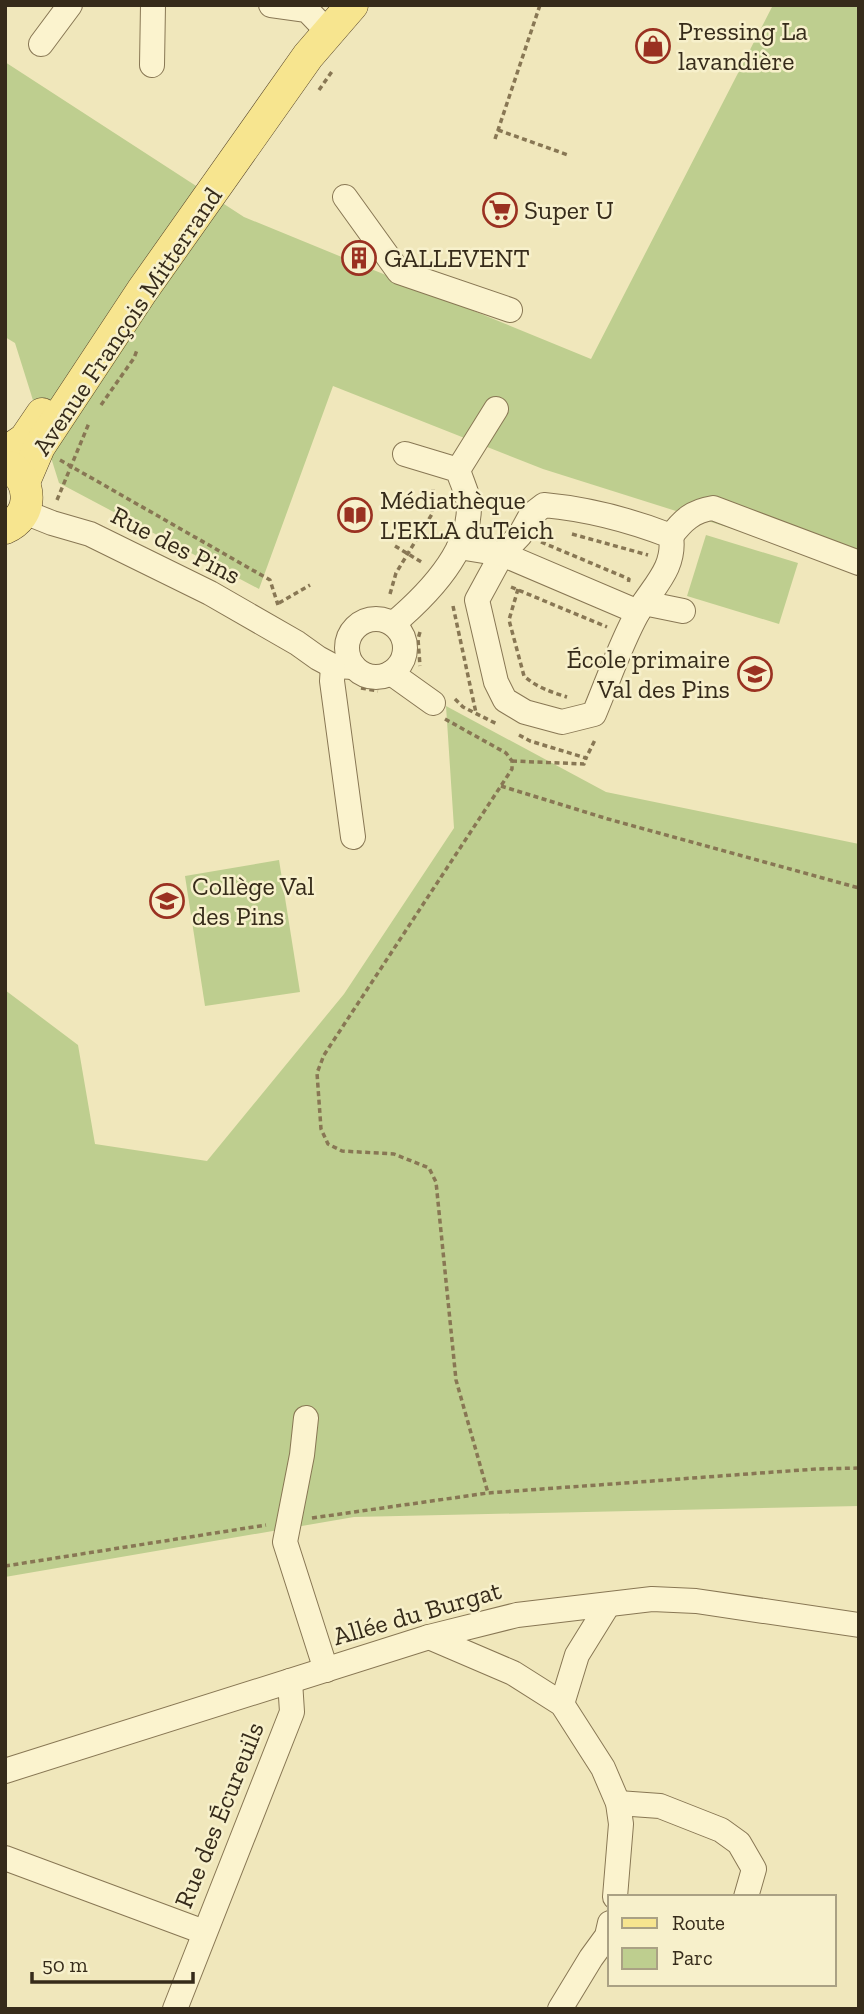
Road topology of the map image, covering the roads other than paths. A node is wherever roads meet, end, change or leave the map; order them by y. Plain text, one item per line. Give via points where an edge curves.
1 (70, 5) edge
2 (153, 5) edge
3 (352, 5) edge
4 (279, 6) edge
5 (329, 33) junction
6 (41, 44) dead end
7 (152, 65) dead end
8 (233, 162) junction
9 (345, 197) dead end
10 (510, 310) dead end
11 (496, 409) dead end
12 (5, 453) edge
13 (405, 454) dead end
14 (457, 470) junction
15 (22, 502) edge
16 (671, 536) junction
17 (459, 547) junction
18 (511, 557) junction
19 (859, 563) edge
20 (636, 602) junction
21 (683, 611) dead end
22 (389, 622) junction
23 (348, 639) junction
24 (297, 643) junction
25 (344, 667) junction
26 (391, 673) junction
27 (433, 703) road end
28 (353, 837) dead end
29 (306, 1418) dead end
30 (608, 1605) junction
31 (859, 1625) edge
32 (429, 1637) junction
33 (326, 1670) junction
34 (290, 1681) junction
35 (562, 1704) junction
36 (5, 1771) edge
37 (618, 1803) junction
38 (5, 1858) edge
39 (615, 1895) edge
40 (747, 1895) edge
41 (204, 1932) junction
42 (608, 1933) edge
43 (175, 2009) edge
44 (560, 2009) edge

1 - 6 street
2 - 7 street
3 - 5 main road, Avenue François Mitterrand
4 - 5 street via 307,10
5 - 8 main road, Avenue François Mitterrand
8 - 12 main road, Avenue François Mitterrand via 134,281 25,439
8 - 15 main road, Avenue François Mitterrand via 39,447
9 - 10 street via 400,272
11 - 14 street
13 - 14 street
14 - 17 street via 469,505
15 - 24 street, Rue des Pins via 210,593
16 - 18 street via 572,508 544,505 531,515
16 - 19 street via 682,520 713,508
16 - 20 street via 673,550 663,576
17 - 18 street
17 - 22 street via 421,600
18 - 20 street
18 - 20 street via 477,600 496,682 505,700 525,712 562,722 594,714 628,635
20 - 21 street
22 - 23 street via 367,620
22 - 26 street via 400,631 405,649
23 - 24 street
23 - 25 street
24 - 25 street, Rue des Pins
25 - 26 street via 372,677
25 - 28 street via 332,681
26 - 27 street
29 - 33 street via 285,1542
30 - 31 street, Allée du Burgat via 652,1599 695,1601
30 - 32 street, Allée du Burgat via 517,1615
30 - 35 street via 577,1655
32 - 33 street, Allée du Burgat
32 - 35 street via 513,1673
33 - 34 street, Allée du Burgat
34 - 36 street, Allée du Burgat
34 - 41 street, Rue des Écureuils via 292,1712
35 - 37 street via 603,1768
37 - 39 street via 621,1824
37 - 40 street via 660,1806 721,1830 739,1843 754,1869
38 - 41 street
41 - 43 street, Rue des Écureuils
42 - 44 street

